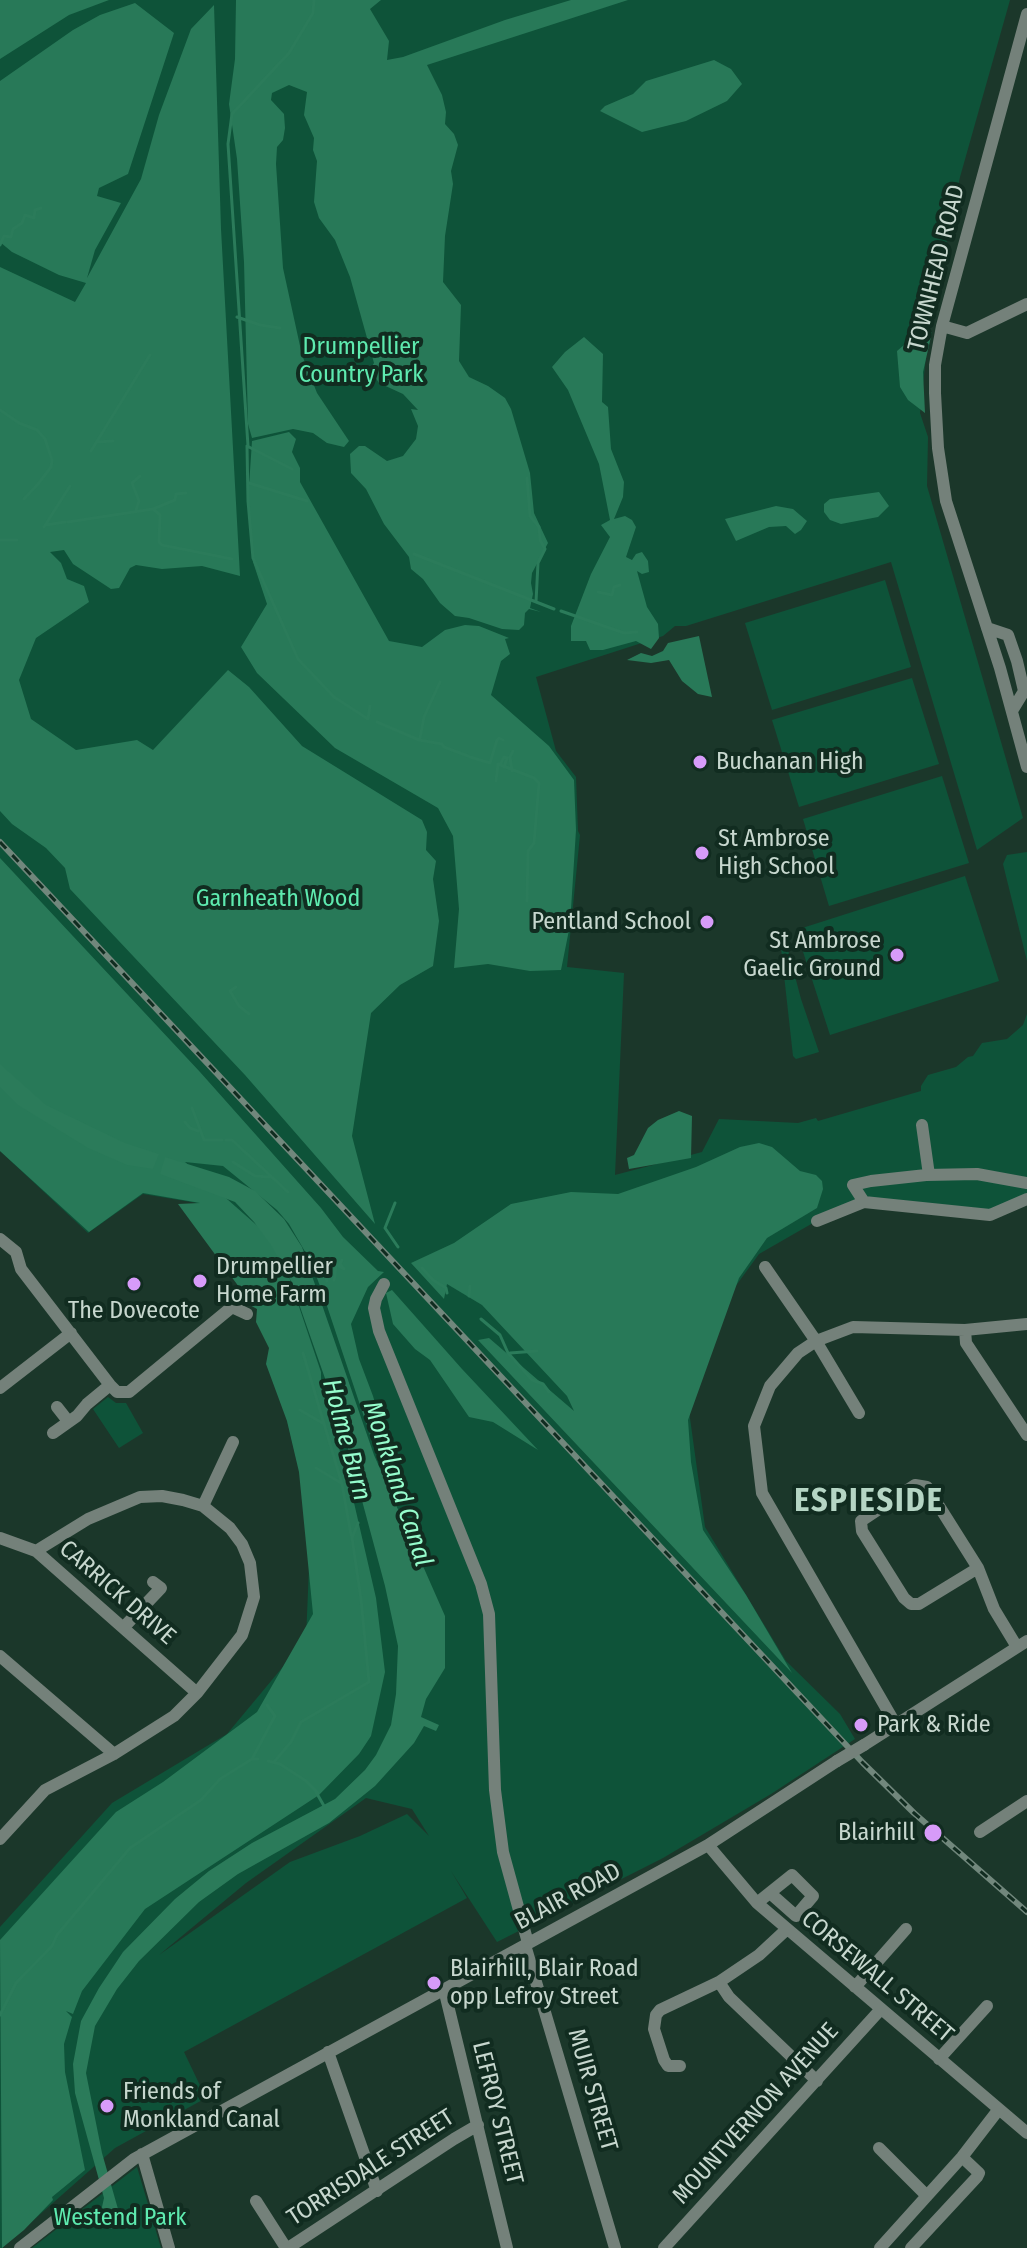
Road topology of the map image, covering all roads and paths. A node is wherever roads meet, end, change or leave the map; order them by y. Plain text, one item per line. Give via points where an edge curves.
1 (1027, 14) edge
2 (1027, 304) edge
3 (942, 326) junction
4 (967, 333) junction
5 (938, 347) junction
6 (987, 628) junction
7 (1012, 711) junction
8 (1027, 767) edge
9 (922, 1125) dead end
10 (929, 1175) junction
11 (1027, 1183) edge
12 (1027, 1199) edge
13 (864, 1202) junction
14 (817, 1221) dead end
15 (0, 1239) edge
16 (765, 1267) dead end
17 (384, 1284) dead end
18 (247, 1314) dead end
19 (1027, 1324) edge
20 (965, 1330) junction
21 (71, 1333) junction
22 (816, 1341) junction
23 (110, 1385) junction
24 (0, 1388) edge
25 (57, 1407) dead end
26 (859, 1413) dead end
27 (68, 1421) junction
28 (53, 1433) dead end
29 (1027, 1435) edge
30 (233, 1442) dead end
31 (203, 1506) junction
32 (0, 1538) edge
33 (36, 1551) junction
34 (978, 1568) junction
35 (160, 1588) dead end
36 (124, 1627) junction
37 (1022, 1644) edge
38 (0, 1656) edge
39 (197, 1693) junction
40 (896, 1725) junction
41 (114, 1754) junction
42 (1027, 1801) edge
43 (980, 1832) dead end
44 (0, 1839) edge
45 (708, 1845) junction
46 (770, 1893) dead end
47 (757, 1903) junction
48 (787, 1929) junction
49 (906, 1929) dead end
50 (526, 1944) junction
51 (719, 1982) junction
52 (855, 1987) junction
53 (444, 1989) junction
54 (987, 2006) dead end
55 (881, 2009) junction
56 (328, 2052) junction
57 (939, 2059) junction
58 (680, 2066) dead end
59 (817, 2081) junction
60 (999, 2109) junction
61 (478, 2125) junction
62 (1027, 2133) edge
63 (879, 2148) dead end
64 (142, 2154) junction
65 (962, 2157) junction
66 (377, 2191) junction
67 (927, 2196) junction
68 (256, 2201) dead end
69 (20, 2248) edge
70 (169, 2248) edge
71 (287, 2248) edge
72 (507, 2248) edge
73 (615, 2248) edge
74 (664, 2248) edge
75 (880, 2248) edge
76 (911, 2248) edge

1 - 3 street, TOWNHEAD ROAD
2 - 4 street
3 - 4 street
3 - 5 street, TOWNHEAD ROAD
4 - 5 street
5 - 6 street, TOWNHEAD ROAD via 935,416 942,482
6 - 7 street, TOWNHEAD ROAD
6 - 7 street, TOWNHEAD ROAD via 1008,635 1017,661 1024,691
7 - 8 street, TOWNHEAD ROAD
9 - 10 street
10 - 11 street via 977,1174
10 - 13 street via 853,1185
12 - 13 street via 990,1215
13 - 14 street
15 - 21 street via 16,1252 21,1269
16 - 22 street
17 - 50 street, MUIR STREET via 374,1308 379,1331 489,1614 495,1790 503,1852
18 - 23 street via 232,1307 129,1392 117,1392
19 - 20 street
20 - 22 street via 853,1327
20 - 29 street via 966,1343
21 - 23 street
21 - 24 street
22 - 26 street
22 - 40 street via 798,1353 770,1386 754,1426 762,1493
23 - 27 street
25 - 27 street
27 - 28 street
30 - 31 street
31 - 33 street via 162,1496 140,1497 88,1519
31 - 39 street via 242,1544 254,1597 242,1635
32 - 33 street, CARRICK DRIVE
33 - 36 street, CARRICK DRIVE
34 - 34 street via 924,1486 915,1485 861,1521 862,1531 911,1604
34 - 37 street via 994,1609
35 - 36 street
36 - 39 street, CARRICK DRIVE
37 - 40 street, BLAIR ROAD
38 - 41 street
39 - 41 street via 174,1716
40 - 45 street, BLAIR ROAD, bridge
41 - 44 street via 45,1790
42 - 43 street
45 - 47 street, CORSEWALL STREET
45 - 50 street, BLAIR ROAD
46 - 47 street
47 - 48 street, CORSEWALL STREET
48 - 51 street
48 - 52 street, CORSEWALL STREET
49 - 52 street
50 - 53 street, BLAIR ROAD
50 - 73 street, MUIR STREET
51 - 58 street via 656,2015 654,2029 664,2060 668,2066
51 - 59 street
52 - 55 street, CORSEWALL STREET
53 - 56 street, BLAIR ROAD
53 - 61 street, LEFROY STREET
54 - 57 street
55 - 57 street, CORSEWALL STREET
55 - 59 street, MOUNTVERNON AVENUE
56 - 64 street, BLAIR ROAD
56 - 66 street
57 - 60 street, CORSEWALL STREET
59 - 74 street, MOUNTVERNON AVENUE
60 - 62 street, CORSEWALL STREET
60 - 65 street
61 - 66 street, TORRISDALE STREET
61 - 72 street, LEFROY STREET
63 - 67 street
64 - 69 street, BLAIR ROAD
64 - 70 street
65 - 67 street
65 - 76 street via 977,2177
66 - 71 street, TORRISDALE STREET
67 - 75 street
68 - 71 street

